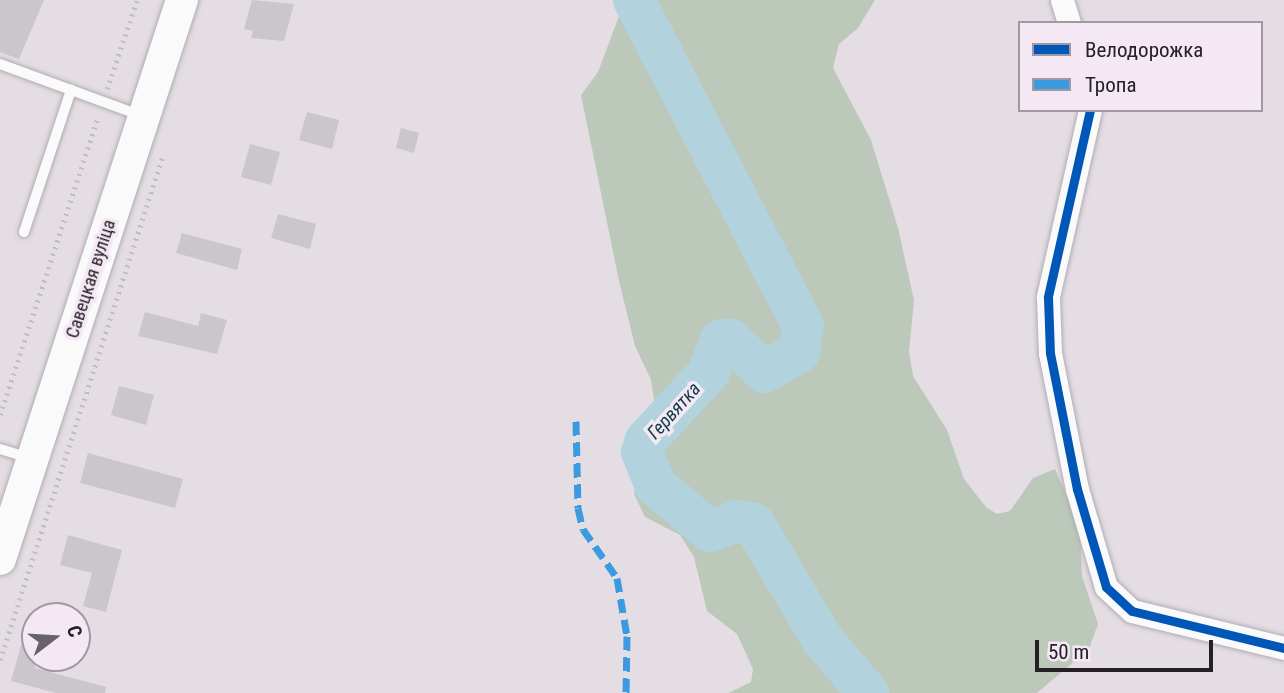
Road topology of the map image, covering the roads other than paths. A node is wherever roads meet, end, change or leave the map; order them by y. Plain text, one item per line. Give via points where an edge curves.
1 (182, 0) edge
2 (1062, 0) edge
3 (1068, 21) edge
4 (0, 64) edge
5 (71, 90) junction
6 (1090, 112) edge
7 (145, 117) junction
8 (24, 232) dead end
9 (0, 449) edge
10 (33, 459) junction
11 (0, 559) edge
12 (1284, 648) edge

1 - 7 main road, Савецкая вуліца
2 - 3 street
4 - 5 lane
5 - 7 lane
5 - 8 lane
6 - 12 street via 1048,297 1050,353 1077,489 1106,587 1132,611
7 - 10 main road, Савецкая вуліца
9 - 10 lane
10 - 11 main road, Савецкая вуліца

